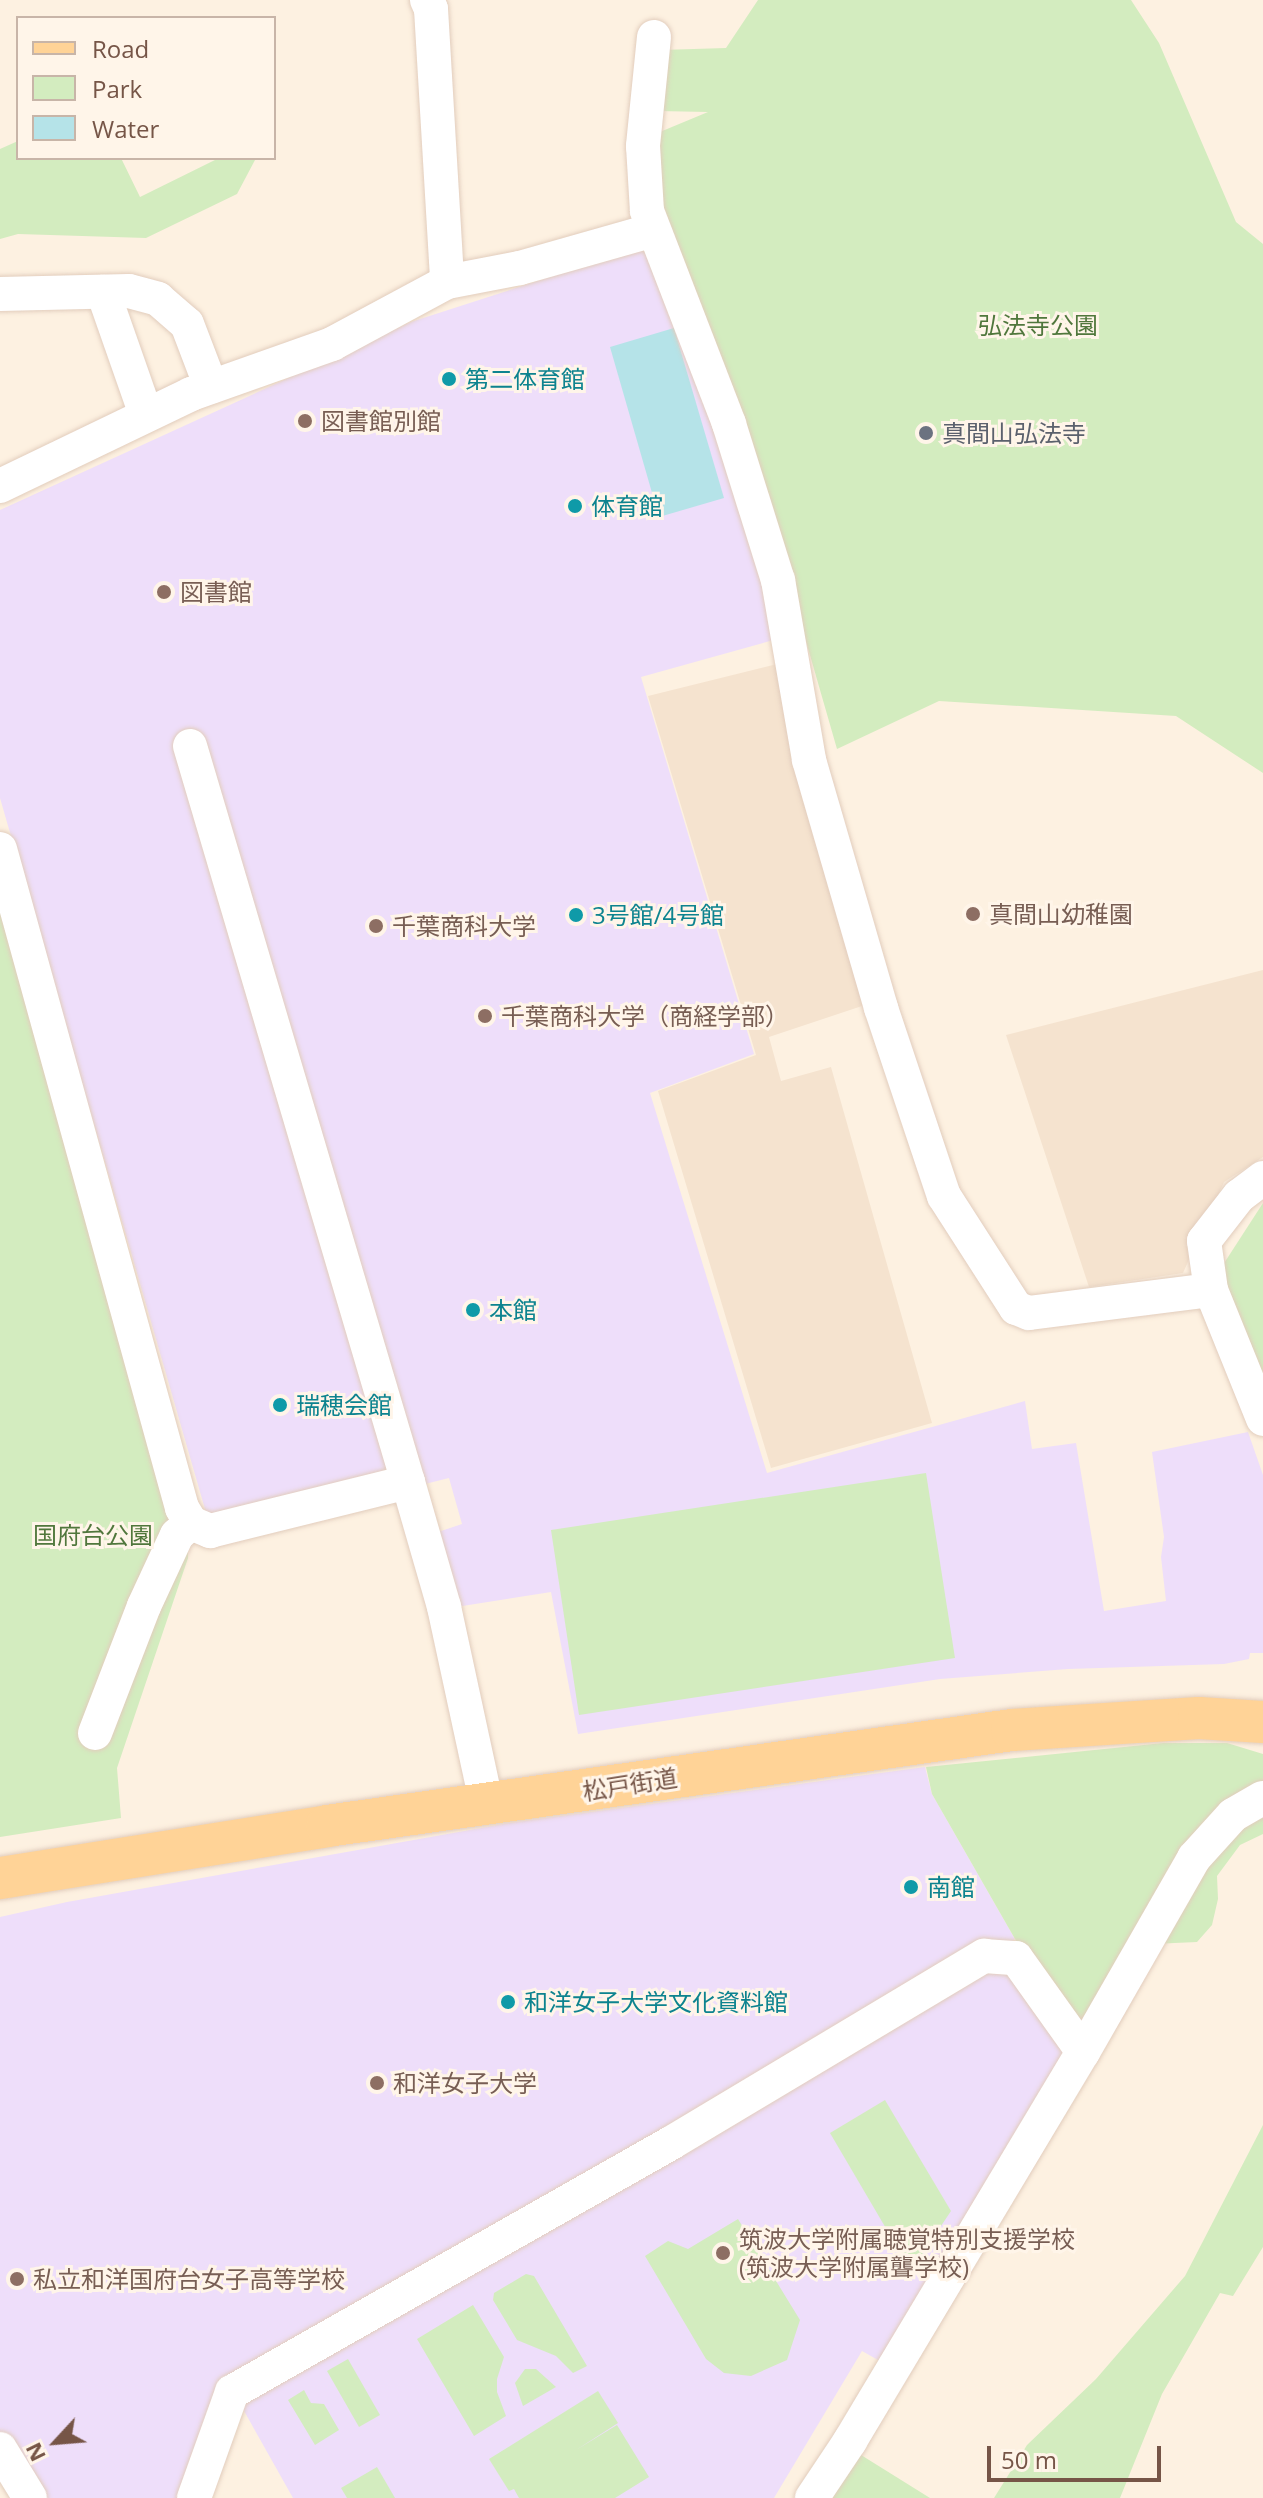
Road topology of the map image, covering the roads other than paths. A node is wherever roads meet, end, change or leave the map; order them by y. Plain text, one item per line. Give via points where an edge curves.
1 (427, 0) edge
2 (654, 37) dead end
3 (653, 230) junction
4 (447, 282) junction
5 (103, 292) junction
6 (0, 294) edge
7 (211, 387) junction
8 (146, 415) junction
9 (0, 486) edge
10 (190, 746) dead end
11 (0, 849) edge
12 (1263, 1178) edge
13 (1211, 1290) junction
14 (1263, 1419) edge
15 (408, 1482) junction
16 (191, 1523) junction
17 (1263, 1722) edge
18 (95, 1733) dead end
19 (1263, 1798) edge
20 (487, 1806) junction
21 (0, 1878) edge
22 (1083, 2052) junction
23 (0, 2449) edge
24 (30, 2498) edge
25 (194, 2498) edge
26 (812, 2498) edge

1 - 4 street
2 - 3 street via 643,146
3 - 4 street via 520,268
3 - 13 street via 729,424 778,580 809,760 881,1008 944,1196 1016,1308 1029,1313
4 - 7 street via 332,344
5 - 6 street
5 - 7 street via 129,291 158,299 187,324
5 - 8 street
7 - 8 street
8 - 9 street
10 - 15 street
11 - 16 street via 182,1508
12 - 13 street via 1239,1196 1204,1241
13 - 14 street
15 - 16 street via 210,1531
15 - 20 street via 444,1607
16 - 18 street via 177,1535 144,1606
17 - 20 main road, 松戸街道 via 1199,1718 1012,1730
19 - 22 street via 1233,1815 1194,1858
20 - 21 main road, 松戸街道
22 - 25 street via 1016,1958 984,1956 671,2143 232,2392
22 - 26 street
23 - 24 street

